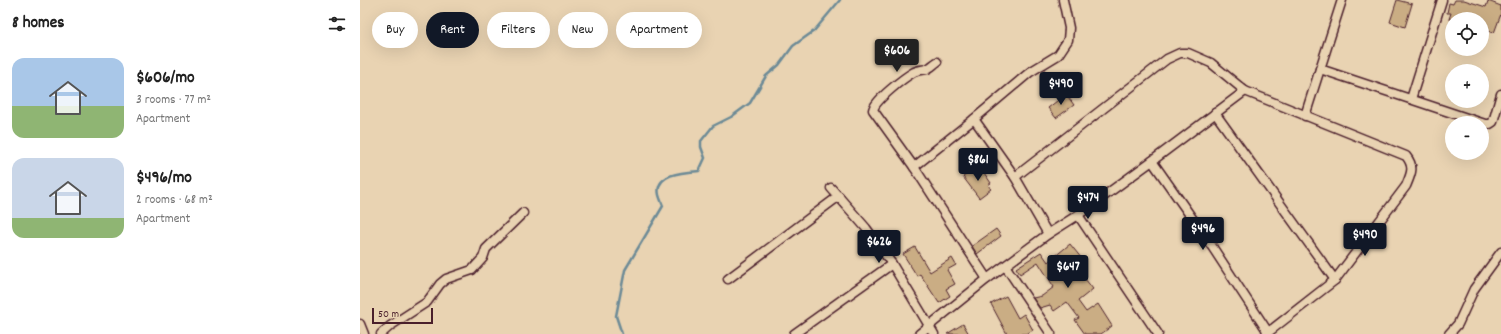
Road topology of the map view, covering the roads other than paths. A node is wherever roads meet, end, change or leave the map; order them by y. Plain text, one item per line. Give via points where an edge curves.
1 (1063, 0) edge
2 (1342, 0) edge
3 (1442, 0) edge
4 (937, 62) dead end
5 (1320, 70) junction
6 (1245, 91) junction
7 (1501, 94) edge
8 (1411, 99) junction
9 (1215, 113) junction
10 (1305, 116) junction
11 (974, 119) junction
12 (1152, 161) junction
13 (914, 166) junction
14 (1015, 177) junction
15 (831, 188) dead end
16 (839, 196) junction
17 (523, 213) dead end
18 (1078, 215) junction
19 (1048, 234) junction
20 (1501, 252) edge
21 (892, 264) junction
22 (1006, 267) junction
23 (728, 279) dead end
24 (987, 279) junction
25 (1335, 280) junction
26 (360, 324) edge
27 (930, 324) junction
28 (1267, 333) edge
29 (366, 334) edge
30 (381, 334) edge
31 (794, 334) edge
32 (919, 334) edge
33 (934, 334) edge
34 (1051, 334) edge
35 (1158, 334) edge
36 (1449, 334) edge

1 - 11 street via 1069,28 1068,40 1058,55 1030,72
2 - 5 street
3 - 8 street
4 - 13 street via 928,69 915,72 874,106 873,110
5 - 8 street
5 - 10 street
6 - 9 street
6 - 10 street
6 - 14 street via 1211,63 1180,52 1167,59
7 - 8 street via 1493,122 1490,124
9 - 12 street
9 - 25 street
10 - 25 street via 1406,156 1411,163 1406,186
11 - 13 street
11 - 14 street
12 - 18 street
12 - 28 street via 1213,248
13 - 24 street
14 - 19 street
15 - 16 street
16 - 21 street
16 - 23 street
17 - 30 street via 486,249 483,258 472,270 446,279 427,302
18 - 19 street
18 - 35 street
19 - 22 street
20 - 36 street via 1474,289 1458,324
21 - 27 street
21 - 31 street
22 - 24 street
22 - 34 street
24 - 27 street
25 - 28 street
26 - 29 street
27 - 32 street
27 - 33 street

